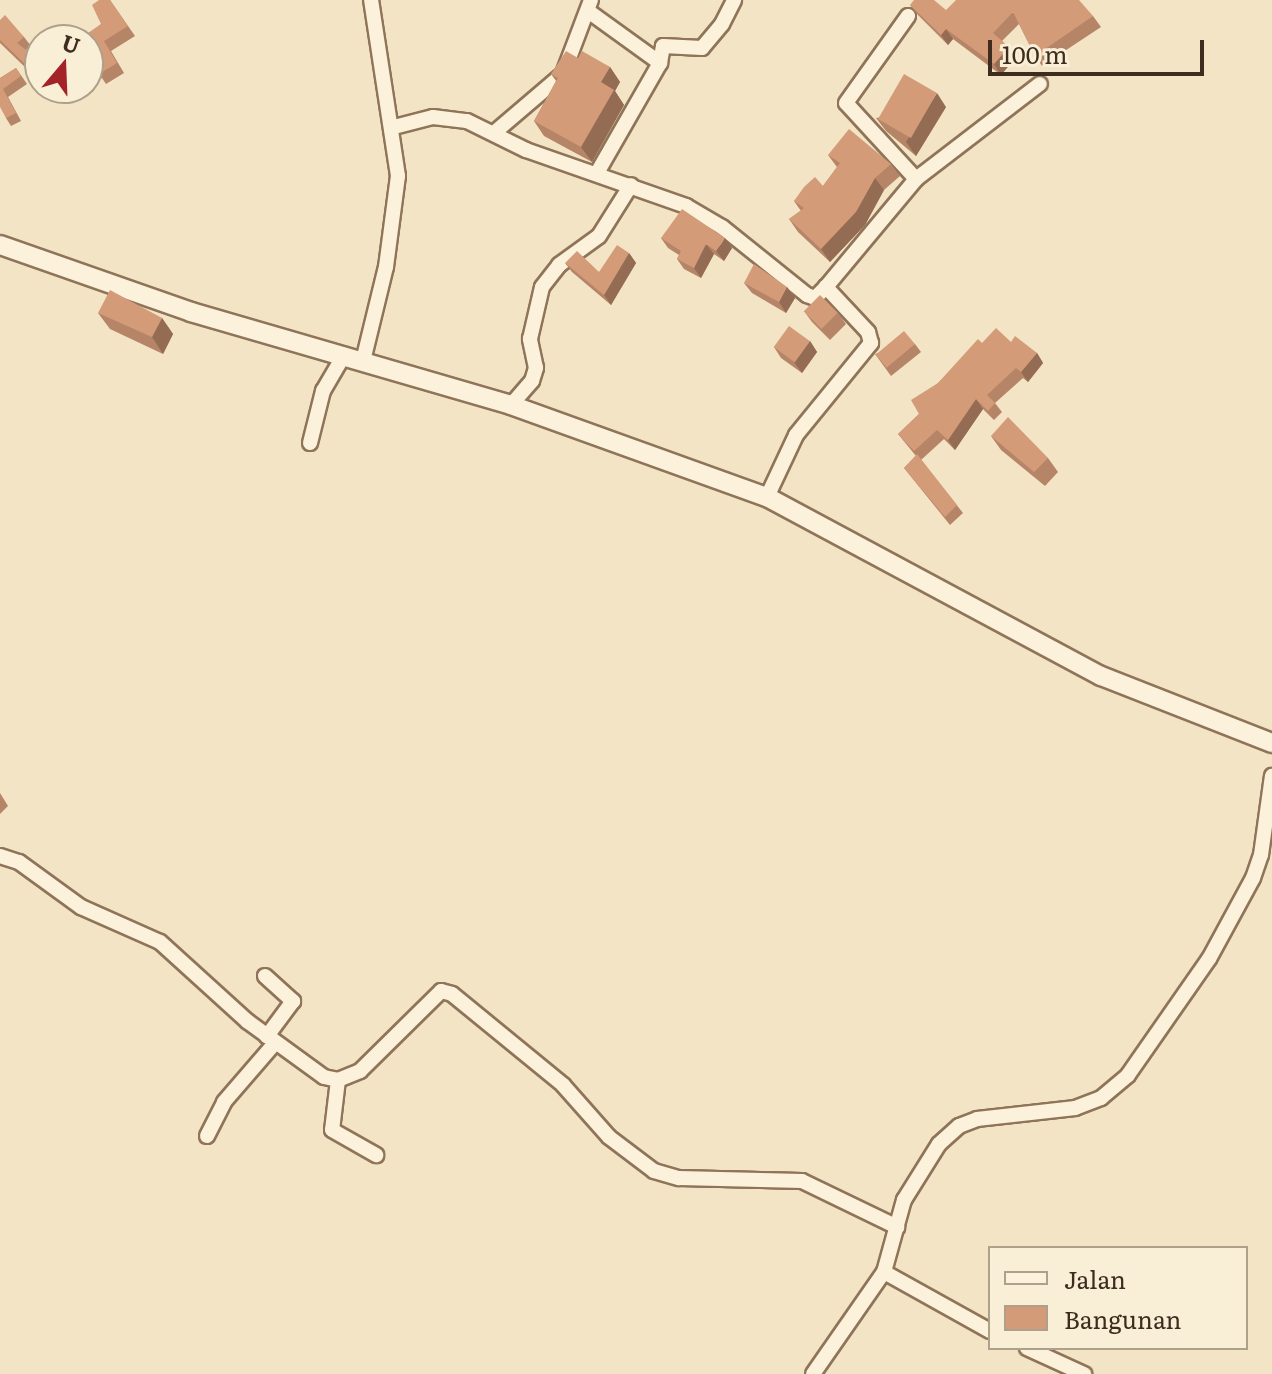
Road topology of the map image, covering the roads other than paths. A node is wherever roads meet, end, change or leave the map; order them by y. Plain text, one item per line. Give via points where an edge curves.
1 (371, 0) edge
2 (734, 0) edge
3 (590, 6) edge
4 (908, 16) dead end
5 (660, 63) junction
6 (1040, 84) dead end
7 (394, 127) junction
8 (495, 132) junction
9 (597, 173) junction
10 (916, 179) junction
11 (631, 185) junction
12 (0, 245) edge
13 (826, 287) junction
14 (344, 355) junction
15 (363, 361) junction
16 (511, 405) junction
17 (310, 443) dead end
18 (767, 497) junction
19 (1272, 743) edge
20 (1272, 776) edge
21 (0, 856) edge
22 (265, 976) dead end
23 (271, 1039) junction
24 (338, 1080) junction
25 (207, 1136) dead end
26 (376, 1155) dead end
27 (897, 1227) junction
28 (884, 1272) junction
29 (988, 1330) edge
30 (1031, 1350) edge
31 (813, 1374) edge
32 (1084, 1374) edge

1 - 7 street
2 - 5 street via 702,48 668,43 659,53
3 - 5 street
3 - 8 street via 563,74
4 - 10 street via 846,103
5 - 9 street
6 - 10 street
7 - 8 street via 449,117
7 - 15 street via 398,176 386,267
8 - 9 street via 526,150
9 - 11 street
10 - 13 street
11 - 13 street via 722,227 807,295 815,298
11 - 16 street via 599,236 559,265 542,287 530,339 536,368
12 - 14 street via 191,312
13 - 18 street via 868,332 871,343 796,435
14 - 15 street
14 - 17 street via 323,391
15 - 16 street
16 - 18 street
18 - 19 street via 1101,676
20 - 27 street via 1253,878 1209,959 1128,1075 1101,1098 1075,1108 977,1119 959,1126 939,1144 904,1200
21 - 23 street via 19,862 81,907 160,942
22 - 23 street via 293,1001
23 - 24 street via 324,1077
23 - 25 street via 224,1102
24 - 26 street via 332,1130
24 - 27 street via 360,1071 441,991 563,1085 609,1137 654,1171 679,1178 802,1181
27 - 28 street
28 - 29 street
28 - 31 street
30 - 32 street

